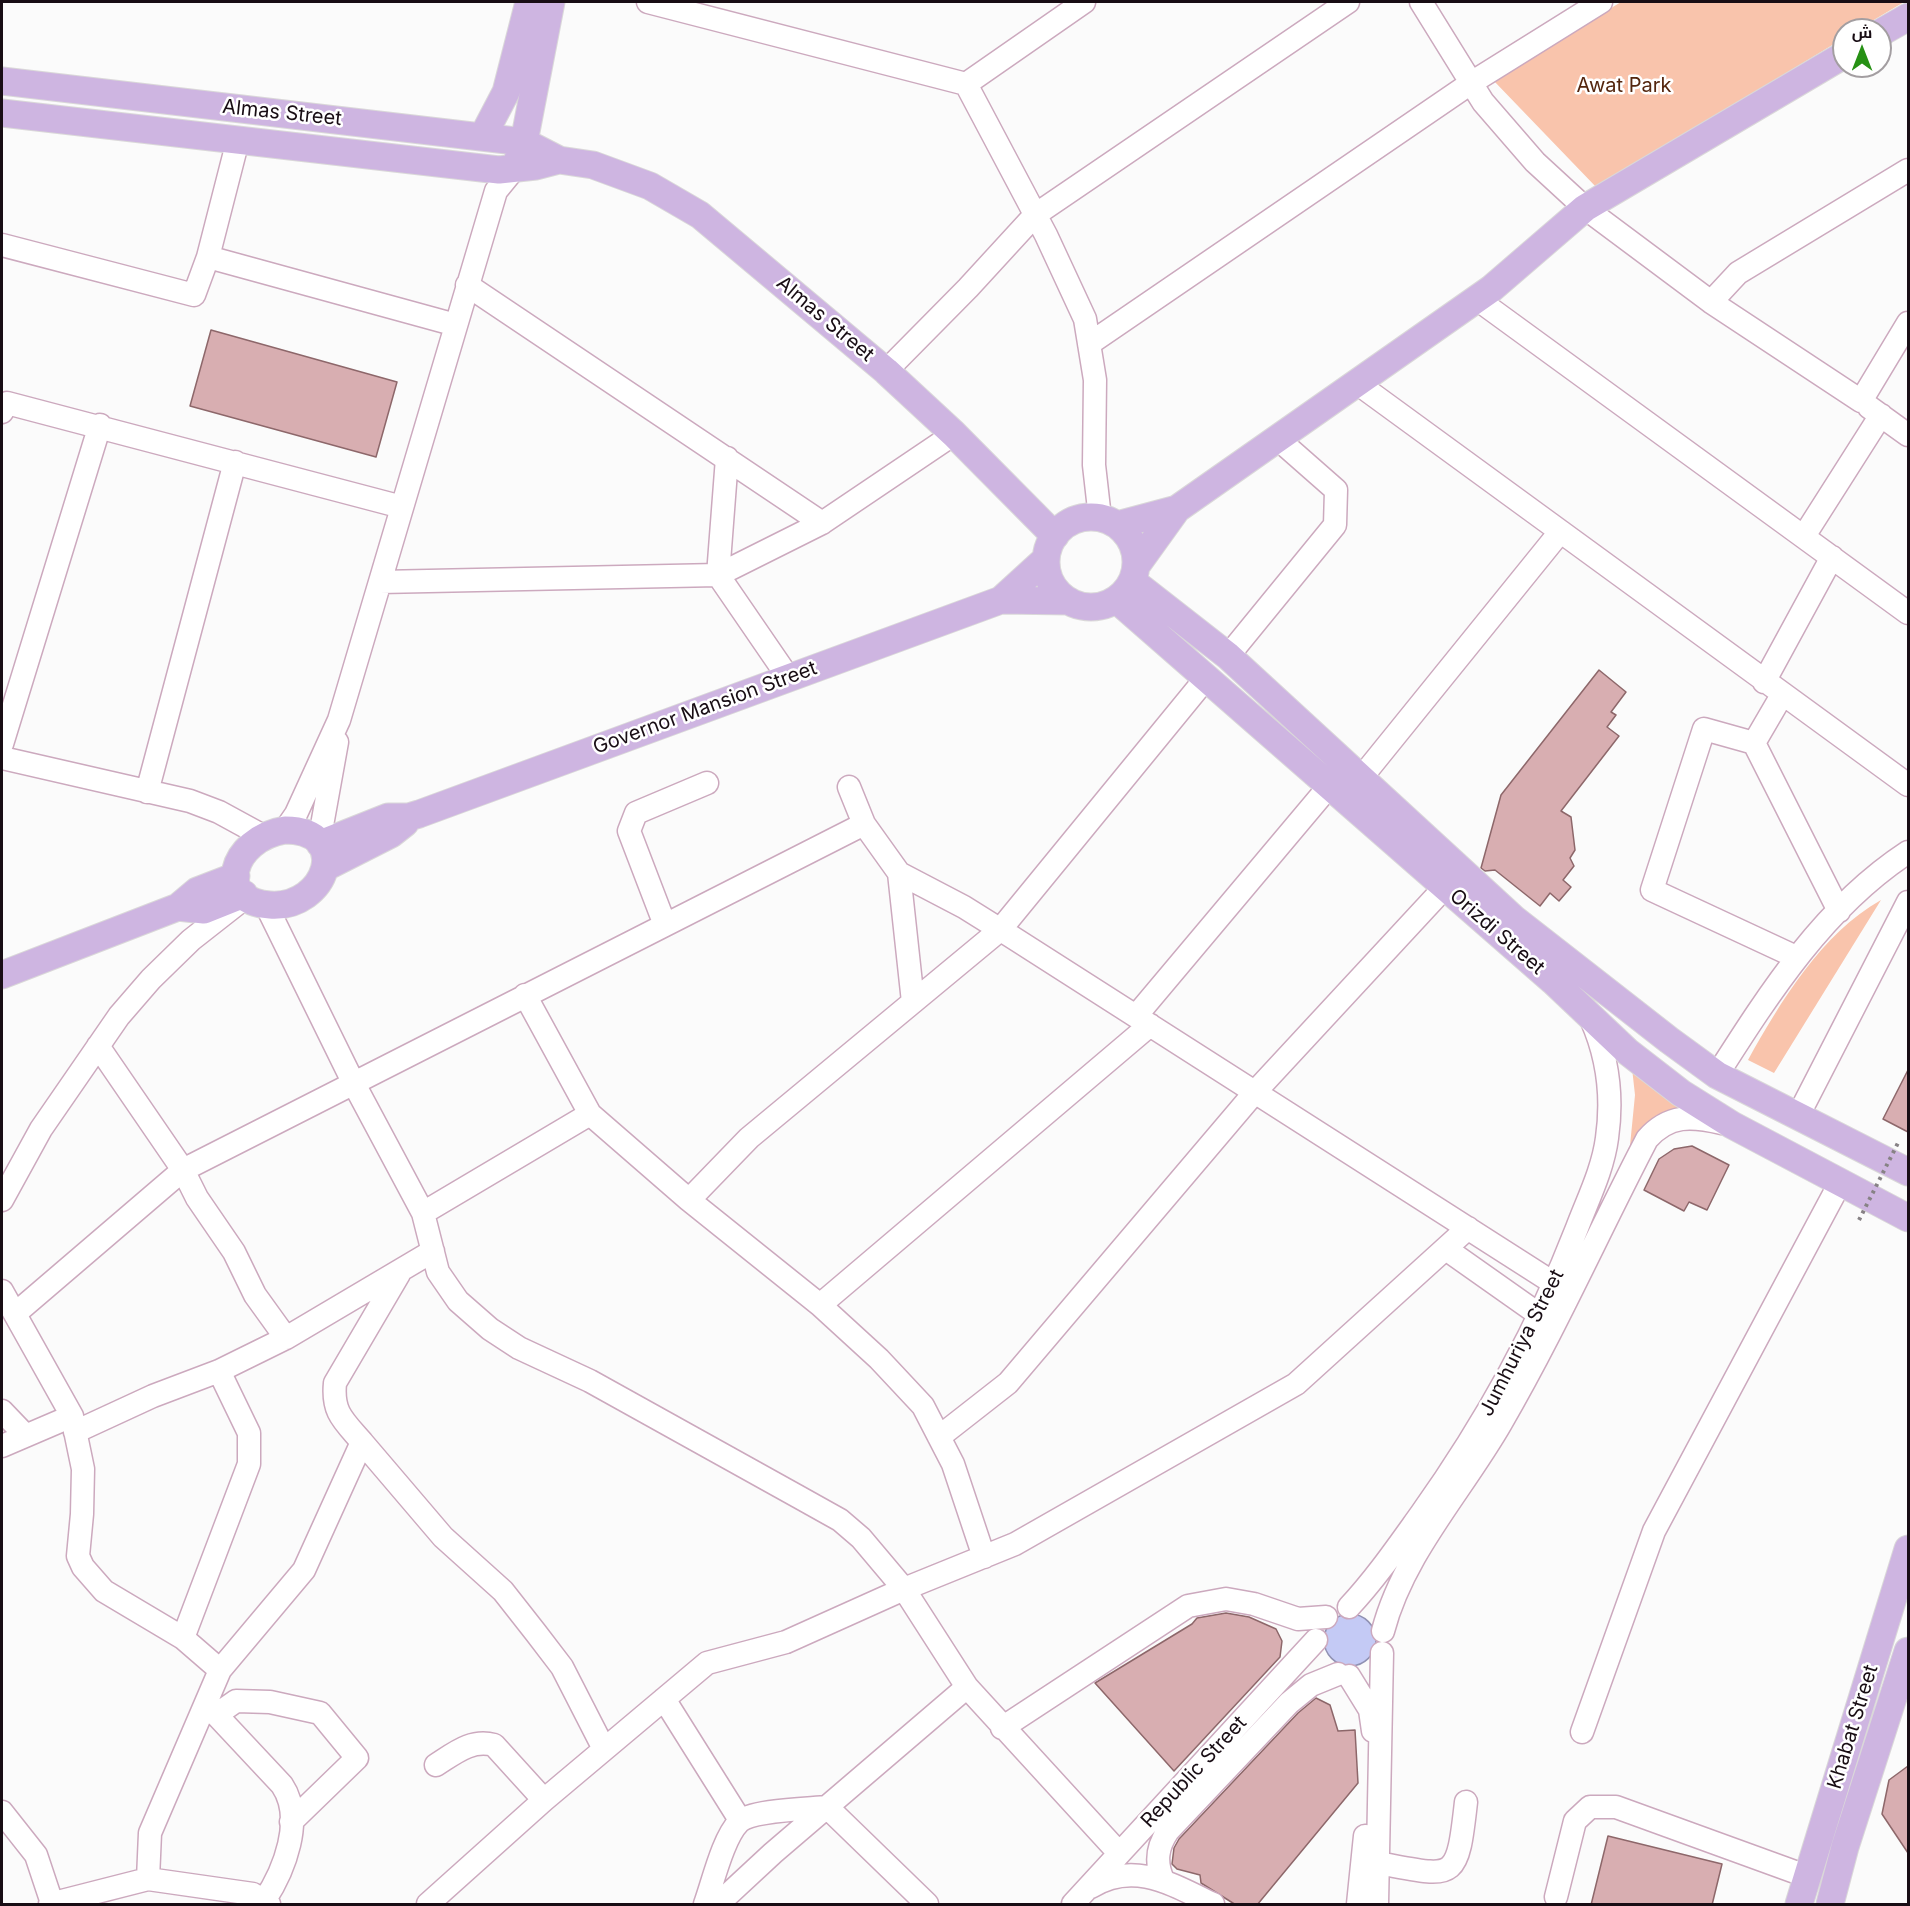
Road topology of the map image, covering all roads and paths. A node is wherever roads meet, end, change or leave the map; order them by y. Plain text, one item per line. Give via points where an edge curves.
1 (529, 2) edge
2 (551, 2) edge
3 (648, 2) edge
4 (1084, 2) edge
5 (1348, 2) edge
6 (1421, 2) edge
7 (1600, 2) edge
8 (1908, 16) edge
9 (1892, 26) edge
10 (1832, 62) edge
11 (2, 81) edge
12 (1471, 83) junction
13 (966, 84) junction
14 (5, 119) edge
15 (483, 136) junction
16 (238, 140) junction
17 (524, 141) junction
18 (559, 160) junction
19 (514, 169) junction
20 (1908, 170) edge
21 (1585, 208) junction
22 (1035, 215) junction
23 (2, 245) edge
24 (208, 257) junction
25 (467, 285) junction
26 (1477, 299) junction
27 (1711, 302) junction
28 (1908, 324) edge
29 (456, 325) junction
30 (1089, 344) junction
31 (886, 371) junction
32 (1357, 384) junction
33 (1861, 401) junction
34 (2, 412) edge
35 (1881, 415) junction
36 (100, 425) junction
37 (954, 434) junction
38 (1908, 435) edge
39 (1278, 439) junction
40 (727, 458) junction
41 (235, 462) junction
42 (402, 507) junction
43 (1177, 509) junction
44 (1109, 522) junction
45 (822, 523) junction
46 (1560, 532) junction
47 (1804, 536) junction
48 (1051, 547) junction
49 (1832, 557) junction
50 (718, 575) junction
51 (380, 582) junction
52 (1128, 582) junction
53 (1001, 600) junction
54 (1069, 601) junction
55 (1908, 613) edge
56 (1228, 656) junction
57 (788, 676) junction
58 (1207, 677) junction
59 (1764, 682) junction
60 (1782, 695) junction
61 (339, 720) junction
62 (1754, 743) junction
63 (2, 744) edge
64 (2, 758) edge
65 (1362, 778) junction
66 (708, 783) dead end
67 (1331, 784) junction
68 (1908, 785) edge
69 (849, 787) dead end
70 (147, 792) junction
71 (864, 824) junction
72 (274, 833) junction
73 (322, 851) junction
74 (1908, 852) edge
75 (899, 873) junction
76 (1445, 887) junction
77 (248, 893) junction
78 (1908, 902) edge
79 (1839, 911) junction
80 (665, 925) junction
81 (1000, 930) junction
82 (1796, 957) junction
83 (2, 975) edge
84 (525, 995) junction
85 (913, 1002) junction
86 (1588, 1012) junction
87 (1143, 1020) junction
88 (98, 1046) junction
89 (1717, 1075) junction
90 (353, 1082) junction
91 (1255, 1092) junction
92 (590, 1114) junction
93 (1798, 1116) junction
94 (1732, 1125) junction
95 (1829, 1132) junction
96 (1899, 1141) dead end
97 (1813, 1168) junction
98 (183, 1170) junction
99 (1908, 1172) edge
100 (1840, 1183) junction
101 (2, 1200) edge
102 (689, 1200) junction
103 (1869, 1212) junction
104 (423, 1213) junction
105 (1908, 1218) edge
106 (1468, 1228) junction
107 (1908, 1234) edge
108 (1446, 1249) junction
109 (433, 1251) junction
110 (400, 1271) junction
111 (1555, 1284) junction
112 (2, 1291) edge
113 (820, 1305) junction
114 (16, 1313) junction
115 (1541, 1316) junction
116 (286, 1338) junction
117 (219, 1371) junction
118 (2, 1411) edge
119 (74, 1424) junction
120 (25, 1435) junction
121 (939, 1437) junction
122 (362, 1442) junction
123 (2, 1446) edge
124 (1908, 1549) edge
125 (984, 1557) junction
126 (904, 1589) junction
127 (1349, 1607) junction
128 (1326, 1617) junction
129 (183, 1638) junction
130 (1316, 1640) junction
131 (1383, 1642) junction
132 (1908, 1651) edge
133 (220, 1670) junction
134 (1344, 1675) junction
135 (968, 1687) junction
136 (664, 1699) junction
137 (211, 1710) junction
138 (1002, 1728) junction
139 (1582, 1732) dead end
140 (604, 1749) junction
141 (436, 1765) dead end
142 (544, 1800) junction
143 (1466, 1802) dead end
144 (827, 1807) junction
145 (2, 1812) edge
146 (740, 1820) junction
147 (291, 1822) junction
148 (1119, 1853) junction
149 (1378, 1863) junction
150 (1806, 1876) junction
151 (148, 1879) junction
152 (1163, 1880) junction
153 (1556, 1897) dead end
154 (1078, 1899) edge
155 (266, 1903) edge
156 (51, 1904) edge
157 (428, 1905) edge
158 (705, 1905) edge
159 (718, 1905) edge
160 (927, 1905) edge
161 (1213, 1905) edge
162 (1359, 1905) edge
163 (1377, 1905) edge
164 (1799, 1905) edge
165 (1830, 1905) edge

1 - 15 main road via 506,92
2 - 17 main road
3 - 13 street
4 - 13 street
5 - 22 street
6 - 12 street
7 - 12 street
8 - 9 main road
10 - 21 main road
11 - 15 main road, Almas Street
12 - 21 street via 1535,162
12 - 30 street
13 - 22 street
14 - 16 main road, Almas Street
15 - 17 main road, Almas Street
16 - 19 main road, Almas Street
16 - 24 street
17 - 18 main road, Almas Street
17 - 19 main road
18 - 19 main road, Almas Street
18 - 31 main road, Almas Street via 593,165 675,198 724,234
19 - 25 street via 496,191
20 - 27 street via 1738,273
21 - 26 main road
21 - 27 street
22 - 30 street via 1085,319
22 - 31 street
23 - 24 street via 194,295
24 - 29 street
25 - 29 street
25 - 40 street
26 - 32 main road
26 - 47 street
27 - 33 street
28 - 33 street
29 - 42 street
30 - 44 street via 1095,380 1094,465
31 - 37 main road, Almas Street
32 - 39 main road
32 - 46 street
33 - 35 street
34 - 36 street via 7,403
35 - 38 street
35 - 47 street
36 - 41 street
36 - 63 street
37 - 45 street
37 - 48 main road, Almas Street
39 - 43 main road
39 - 56 street via 1336,490 1335,525
40 - 45 street
40 - 50 street
41 - 42 street
41 - 70 street
42 - 51 street
43 - 44 main road
43 - 52 main road
44 - 48 main road via 1090,517 1070,522
44 - 52 main road via 1134,548
45 - 50 street
46 - 59 street
46 - 65 street
47 - 49 street
48 - 53 main road, Governor Mansion Street
48 - 54 main road via 1052,583
49 - 55 street
49 - 59 street
50 - 51 street
50 - 57 street
51 - 61 street
52 - 54 main road via 1093,607
52 - 56 main road, Orizdi Street
52 - 58 main road, Orizdi Street
53 - 54 main road, Governor Mansion Street
53 - 57 main road, Governor Mansion Street
56 - 65 main road, Orizdi Street
57 - 73 main road, Governor Mansion Street via 409,817 397,831
58 - 67 main road, Orizdi Street
58 - 81 street
59 - 60 street
60 - 62 street
60 - 68 street
61 - 72 street via 296,814
61 - 73 street
62 - 79 street
62 - 82 street via 1704,729 1652,890
64 - 70 street
65 - 89 main road, Orizdi Street via 1514,920
66 - 80 street via 636,813 631,821 629,831
67 - 76 main road, Orizdi Street
67 - 87 street
69 - 71 street
70 - 72 street via 190,801
71 - 75 street
71 - 80 street
72 - 73 main road via 306,833
72 - 77 main road via 242,854 237,863
73 - 77 main road via 320,882 309,894 288,903
74 - 79 street
75 - 81 street
75 - 85 street
76 - 86 main road, Orizdi Street
76 - 91 street
77 - 83 main road via 197,891 178,907
77 - 88 street via 150,979
77 - 90 street
78 - 93 street
79 - 82 street
80 - 84 street
81 - 85 street
81 - 87 street
82 - 89 street
84 - 90 street
84 - 92 street
85 - 102 street via 749,1138
86 - 94 main road, Orizdi Street via 1628,1052 1681,1093
86 - 111 street, Jumhuriya Street via 1606,1063 1610,1089 1608,1131 1601,1165
87 - 91 street
87 - 113 street
88 - 98 street
88 - 101 street via 41,1130
89 - 93 main road, Orizdi Street
90 - 98 street
90 - 104 street
91 - 106 street
91 - 121 street via 1008,1383
92 - 102 street
92 - 104 street
93 - 95 main road, Orizdi Street
94 - 97 main road, Orizdi Street
94 - 131 street, Jumhuriya Street via 1687,1117 1664,1123 1647,1139 1513,1402 1405,1571
95 - 97 main road
95 - 99 main road, Orizdi Street
96 - 103 path, bridge
97 - 100 main road, Orizdi Street
98 - 114 street
98 - 116 street via 234,1252 255,1295
100 - 103 main road, Orizdi Street
100 - 139 street via 1654,1531
102 - 113 street
103 - 105 main road, Orizdi Street
103 - 107 main road
104 - 109 street
106 - 108 street
106 - 111 street
108 - 115 street
108 - 125 street via 1296,1384 1015,1544
109 - 110 street
109 - 126 street via 438,1272 458,1301 490,1329 840,1521 861,1538
110 - 116 street
110 - 122 street via 335,1383 338,1413
111 - 115 street, Jumhuriya Street
112 - 114 street
113 - 121 street via 923,1406
114 - 119 street
115 - 127 street, Jumhuriya Street via 1442,1484 1393,1554
116 - 117 street
117 - 119 street
117 - 129 street via 249,1433 249,1464
118 - 120 street
119 - 120 street
119 - 129 street via 82,1469 78,1556 83,1567 104,1591
120 - 123 street
121 - 125 street via 953,1464
122 - 133 street via 304,1570
122 - 140 street via 443,1537 503,1591 562,1667
124 - 150 main road, Khabat Street
125 - 126 street
126 - 135 street
126 - 136 street via 786,1642 708,1663
127 - 128 street
127 - 131 street via 1370,1614
128 - 130 street
128 - 138 street via 1298,1619 1226,1599 1188,1606
129 - 133 street
130 - 134 street via 1321,1661
130 - 148 street, Republic Street
131 - 134 street via 1370,1670
131 - 149 street
132 - 165 main road, Khabat Street
133 - 137 street
134 - 152 street via 1311,1685 1289,1703 1168,1831 1158,1849
134 - 162 street via 1370,1710 1373,1722
135 - 138 street
135 - 144 street
136 - 140 street
136 - 146 street
137 - 147 street via 282,1785 290,1803
137 - 147 street via 236,1701 270,1702 320,1713 357,1758
137 - 151 street via 150,1833
138 - 148 street
140 - 142 street
141 - 142 street via 468,1745 494,1745
142 - 157 street
143 - 149 street via 1461,1853 1450,1868 1437,1874
144 - 146 street
144 - 159 street
144 - 160 street
145 - 156 street via 36,1855
146 - 158 street
147 - 155 street via 283,1867
148 - 154 street, Republic Street
149 - 163 street
150 - 153 street via 1617,1807 1590,1807 1575,1821
150 - 164 main road, Khabat Street
151 - 155 street via 253,1894
151 - 156 street
152 - 154 street via 1121,1875 1094,1885
152 - 161 street

